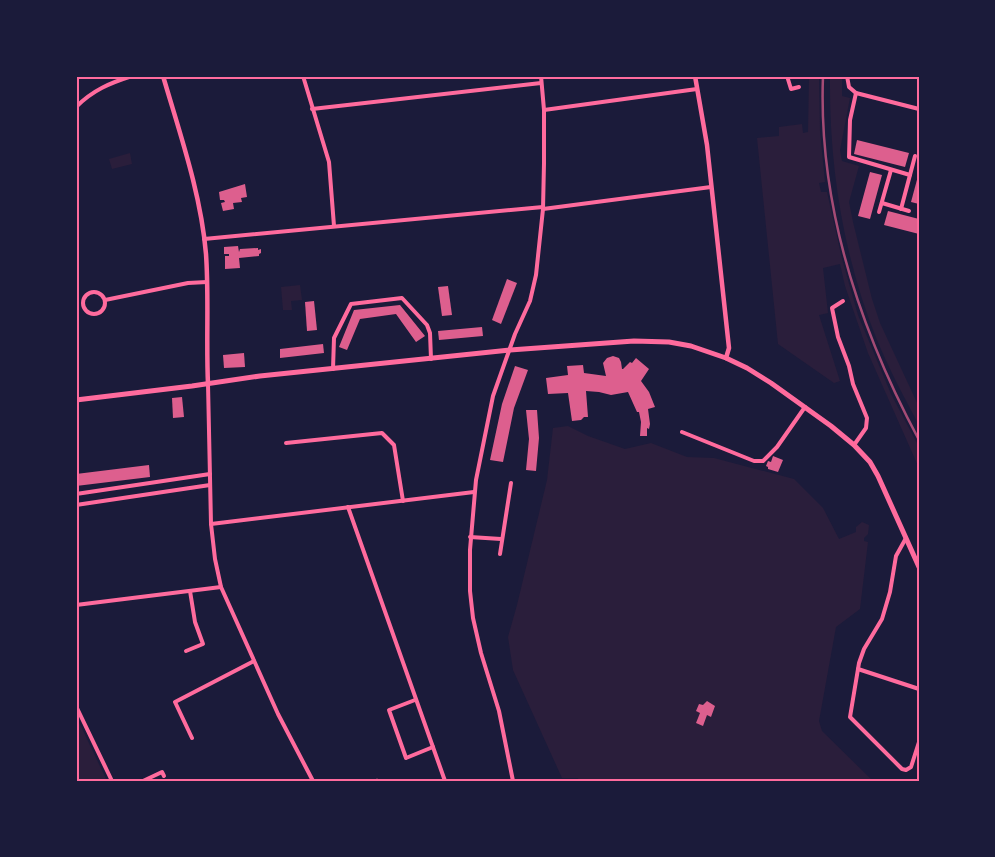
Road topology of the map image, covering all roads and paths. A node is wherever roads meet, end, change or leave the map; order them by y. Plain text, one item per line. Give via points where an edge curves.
1 (132, 76) edge
2 (164, 76) edge
3 (303, 76) edge
4 (541, 76) edge
5 (695, 76) edge
6 (787, 76) edge
7 (847, 76) edge
8 (542, 84) junction
9 (799, 87) dead end
10 (698, 89) junction
11 (856, 93) junction
12 (76, 107) edge
13 (312, 109) junction
14 (919, 109) edge
15 (544, 110) junction
16 (916, 156) dead end
17 (891, 170) junction
18 (910, 175) junction
19 (711, 187) junction
20 (882, 203) junction
21 (543, 208) junction
22 (901, 208) junction
23 (909, 211) dead end
24 (879, 212) dead end
25 (334, 226) junction
26 (204, 239) junction
27 (207, 282) junction
28 (105, 300) junction
29 (843, 301) dead end
30 (83, 305) junction
31 (76, 306) edge
32 (510, 350) junction
33 (726, 358) junction
34 (431, 359) junction
35 (333, 369) junction
36 (208, 384) junction
37 (76, 400) edge
38 (806, 407) junction
39 (682, 432) dead end
40 (286, 443) dead end
41 (854, 444) junction
42 (210, 474) junction
43 (511, 483) dead end
44 (210, 485) junction
45 (474, 492) junction
46 (76, 494) edge
47 (403, 501) junction
48 (76, 505) edge
49 (348, 507) junction
50 (211, 524) junction
51 (470, 536) junction
52 (906, 538) junction
53 (501, 539) junction
54 (500, 554) dead end
55 (919, 566) edge
56 (221, 587) junction
57 (190, 590) junction
58 (76, 605) edge
59 (186, 651) dead end
60 (254, 661) junction
61 (858, 669) junction
62 (919, 689) edge
63 (416, 700) junction
64 (76, 706) edge
65 (192, 738) dead end
66 (919, 742) edge
67 (433, 747) junction
68 (165, 778) edge
69 (146, 780) edge
70 (112, 781) edge
71 (313, 781) edge
72 (445, 781) edge
73 (512, 781) edge

1 - 12 street via 100,88
2 - 26 street via 198,202
3 - 13 street
4 - 8 street
5 - 10 street
6 - 9 street via 791,89
7 - 11 street via 849,87
8 - 13 street
8 - 15 street
10 - 15 street
10 - 19 street
11 - 14 street
11 - 17 street via 850,120 848,157
13 - 25 street via 329,162
15 - 21 street
16 - 18 street
17 - 18 street
17 - 20 street
18 - 22 street
19 - 21 street
19 - 33 street via 728,348
20 - 22 street
20 - 24 street
21 - 25 street
21 - 32 street via 535,284
22 - 23 street
25 - 26 street
26 - 27 street
27 - 28 street
27 - 36 street
28 - 30 street via 100,293 92,292 85,297
28 - 30 street via 104,308 97,314 88,312
29 - 41 street via 832,308 835,323 853,384 868,418 866,428
30 - 31 street
32 - 33 main road via 651,341 691,346
32 - 34 main road
32 - 45 street via 494,396
33 - 38 main road via 771,382
34 - 35 main road
34 - 35 street via 427,325 402,298 351,304 334,338
35 - 36 main road
36 - 37 main road
36 - 42 street
38 - 39 street via 763,461 754,461
38 - 41 main road
40 - 47 street via 382,433 394,445
41 - 52 main road via 878,476
42 - 44 street
42 - 46 street
43 - 53 street
44 - 48 street
44 - 50 street
45 - 47 street
45 - 51 street
47 - 49 street
49 - 50 street
49 - 63 street
50 - 56 street
51 - 53 street
51 - 73 street via 473,618 499,711
52 - 55 main road
52 - 61 street via 896,556 886,607 864,649
53 - 54 street
56 - 57 street
56 - 60 street
57 - 58 street
57 - 59 street via 195,622 204,644
60 - 65 street via 175,702
60 - 71 street
61 - 62 street
61 - 66 street via 850,717 902,769 911,767
63 - 67 street
63 - 67 street via 389,710 406,758
64 - 70 street
67 - 72 street
68 - 69 street via 162,772

